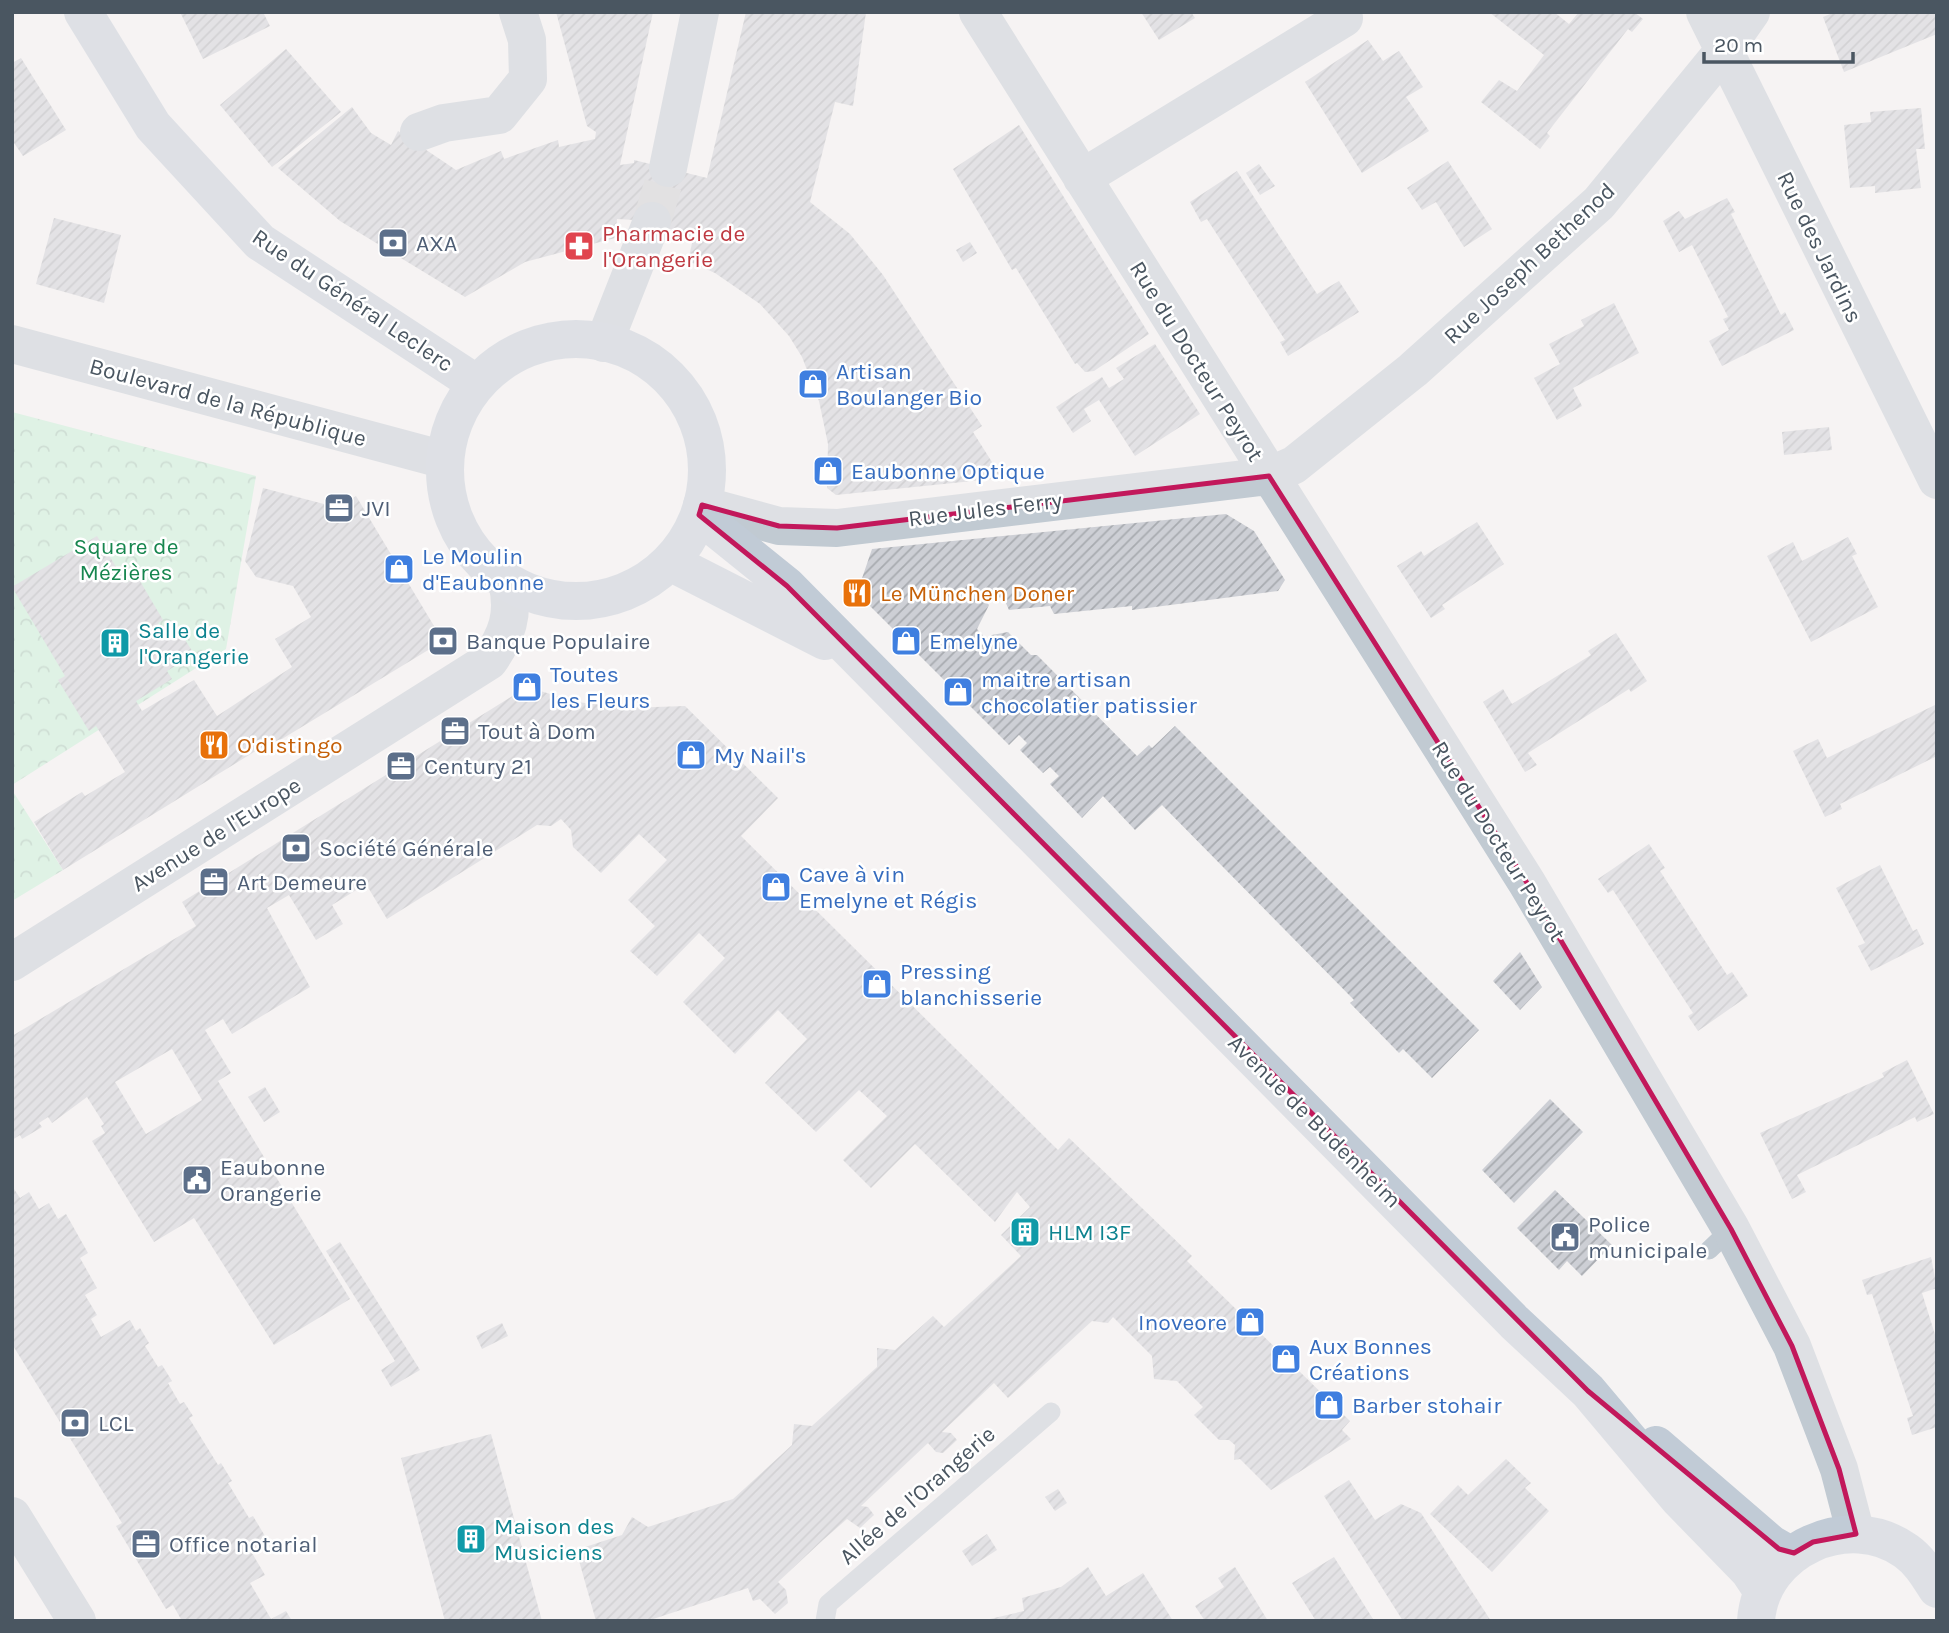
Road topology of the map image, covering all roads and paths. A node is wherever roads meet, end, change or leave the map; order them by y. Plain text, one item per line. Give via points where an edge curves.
1 (83, 12) edge
2 (519, 12) edge
3 (700, 12) edge
4 (978, 12) edge
5 (1705, 12) edge
6 (1751, 12) edge
7 (1344, 18) dead end
8 (1725, 49) junction
9 (419, 132) dead end
10 (668, 168) tunnel mouth
11 (1082, 178) junction
12 (652, 221) tunnel mouth
13 (604, 342) junction
14 (12, 344) edge
15 (477, 384) junction
16 (1924, 430) edge
17 (444, 460) junction
18 (1269, 476) junction
19 (1937, 480) edge
20 (701, 510) junction
21 (670, 562) junction
22 (507, 582) junction
23 (858, 658) junction
24 (12, 962) edge
25 (1588, 1391) junction
26 (1051, 1412) dead end
27 (12, 1516) edge
28 (1856, 1534) junction
29 (1794, 1553) junction
30 (1937, 1589) edge
31 (1760, 1606) edge
32 (76, 1621) edge
33 (825, 1621) edge

1 - 15 main road, Rue du Général Leclerc via 153,126 260,242
2 - 9 street via 527,40 528,79 499,115 444,123
3 - 10 street
4 - 11 street, Rue du Docteur Peyrot
5 - 8 street, Rue des Jardins
6 - 8 street, Rue Joseph Bethenod
7 - 11 street
8 - 16 street, Rue des Jardins
8 - 18 street, Rue Joseph Bethenod via 1599,203 1413,370 1294,465
11 - 18 street, Rue du Docteur Peyrot
12 - 13 street
13 - 15 main road via 569,339 534,346 503,361
13 - 20 main road via 637,354 666,374 688,402 702,435 707,470
14 - 17 street, Boulevard de la République
15 - 17 main road via 455,419
16 - 19 street, Rue des Jardins
17 - 22 main road via 446,495 458,530 478,559
18 - 20 street, Rue Jules Ferry via 837,528 779,526
18 - 28 street, Rue du Docteur Peyrot via 1527,883 1720,1240 1791,1346 1839,1469
20 - 21 main road
20 - 23 main road, Avenue de Budenheim via 787,586
21 - 22 main road via 637,586 600,600 559,601
21 - 23 main road, Avenue de Budenheim
22 - 24 street, Avenue de l'Europe via 510,620 503,642 489,661
23 - 25 main road, Avenue de Budenheim via 1514,1322
25 - 29 main road via 1698,1478 1771,1544
25 - 31 main road, Avenue de Budenheim via 1679,1499 1749,1572
26 - 33 lane, Allée de l'Orangerie via 828,1604
27 - 32 street
28 - 29 main road via 1813,1542
28 - 30 main road via 1882,1539 1906,1551
29 - 31 main road via 1775,1571

